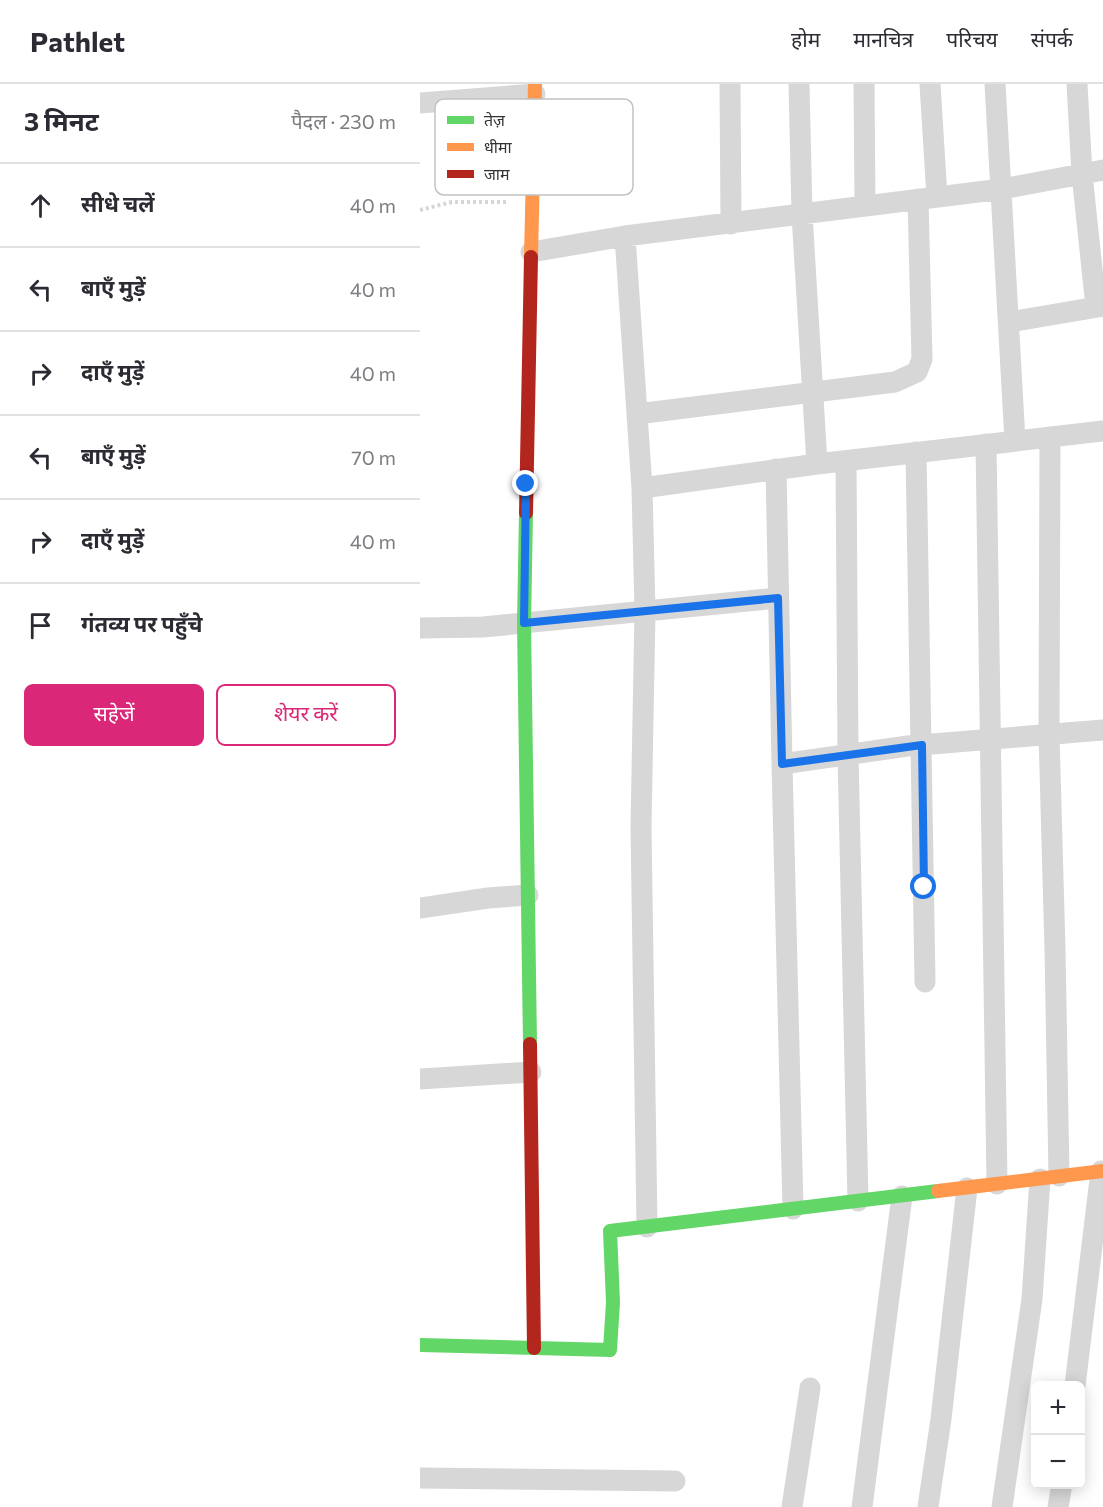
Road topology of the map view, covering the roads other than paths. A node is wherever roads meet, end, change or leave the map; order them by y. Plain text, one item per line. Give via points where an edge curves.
1 (730, 84) edge
2 (799, 84) edge
3 (864, 84) edge
4 (930, 84) edge
5 (995, 84) edge
6 (1077, 84) edge
7 (535, 89) edge
8 (453, 99) edge
9 (435, 101) edge
10 (420, 103) edge
11 (1093, 172) edge
12 (1002, 189) junction
13 (533, 195) edge
14 (928, 198) junction
15 (865, 206) junction
16 (802, 214) junction
17 (731, 224) junction
18 (625, 236) junction
19 (531, 252) junction
20 (1100, 307) edge
21 (1010, 322) junction
22 (812, 393) junction
23 (637, 414) junction
24 (1103, 431) edge
25 (1050, 437) junction
26 (1015, 441) junction
27 (986, 444) junction
28 (916, 452) junction
29 (846, 461) junction
30 (818, 464) junction
31 (776, 469) junction
32 (642, 488) junction
33 (778, 598) junction
34 (645, 612) junction
35 (524, 623) junction
36 (420, 628) edge
37 (1103, 730) edge
38 (1048, 734) junction
39 (990, 739) junction
40 (922, 745) junction
41 (848, 755) junction
42 (782, 764) junction
43 (528, 895) junction
44 (420, 908) edge
45 (925, 982) dead end
46 (531, 1072) junction
47 (420, 1079) edge
48 (1102, 1171) edge
49 (1050, 1178) junction
50 (997, 1185) junction
51 (967, 1188) junction
52 (902, 1196) junction
53 (858, 1201) junction
54 (793, 1209) junction
55 (647, 1227) junction
56 (420, 1345) edge
57 (534, 1348) junction
58 (1077, 1381) edge
59 (810, 1388) dead end
60 (420, 1478) edge
61 (675, 1481) dead end
62 (1061, 1489) edge
63 (792, 1507) edge
64 (862, 1507) edge
65 (928, 1507) edge
66 (1002, 1507) edge
67 (1058, 1507) edge

1 - 17 street
2 - 16 street
3 - 15 street
4 - 14 street
5 - 12 street
6 - 11 street
7 - 8 street
9 - 10 street
11 - 12 street
11 - 20 street
12 - 14 street
12 - 21 street
13 - 19 street
14 - 15 street
14 - 22 street via 922,359 917,372 895,382
15 - 16 street
16 - 17 street
16 - 22 street
17 - 18 street
18 - 19 street
18 - 23 street
19 - 35 street
20 - 21 street
21 - 26 street
22 - 23 street
22 - 30 street
23 - 32 street
24 - 25 street
25 - 26 street
25 - 38 street
26 - 27 street
27 - 28 street
27 - 39 street
28 - 29 street
28 - 40 street
29 - 30 street
29 - 41 street
30 - 31 street
31 - 32 street
31 - 33 street
32 - 34 street
33 - 34 street
33 - 42 street
34 - 35 street
34 - 55 street via 640,827
35 - 36 street
35 - 43 street
37 - 38 street
38 - 39 street
38 - 49 street via 1056,961
39 - 40 street
39 - 50 street
40 - 41 street
40 - 45 street
41 - 42 street
41 - 53 street
42 - 54 street
43 - 44 street
43 - 46 street
46 - 47 street
46 - 57 street
48 - 49 street
48 - 58 street
49 - 50 street
49 - 66 street
50 - 51 street
51 - 52 street
51 - 65 street
52 - 53 street
52 - 64 street
53 - 54 street
54 - 55 street
55 - 57 street via 610,1231 610,1350
56 - 57 street
59 - 63 street
60 - 61 street
62 - 67 street

